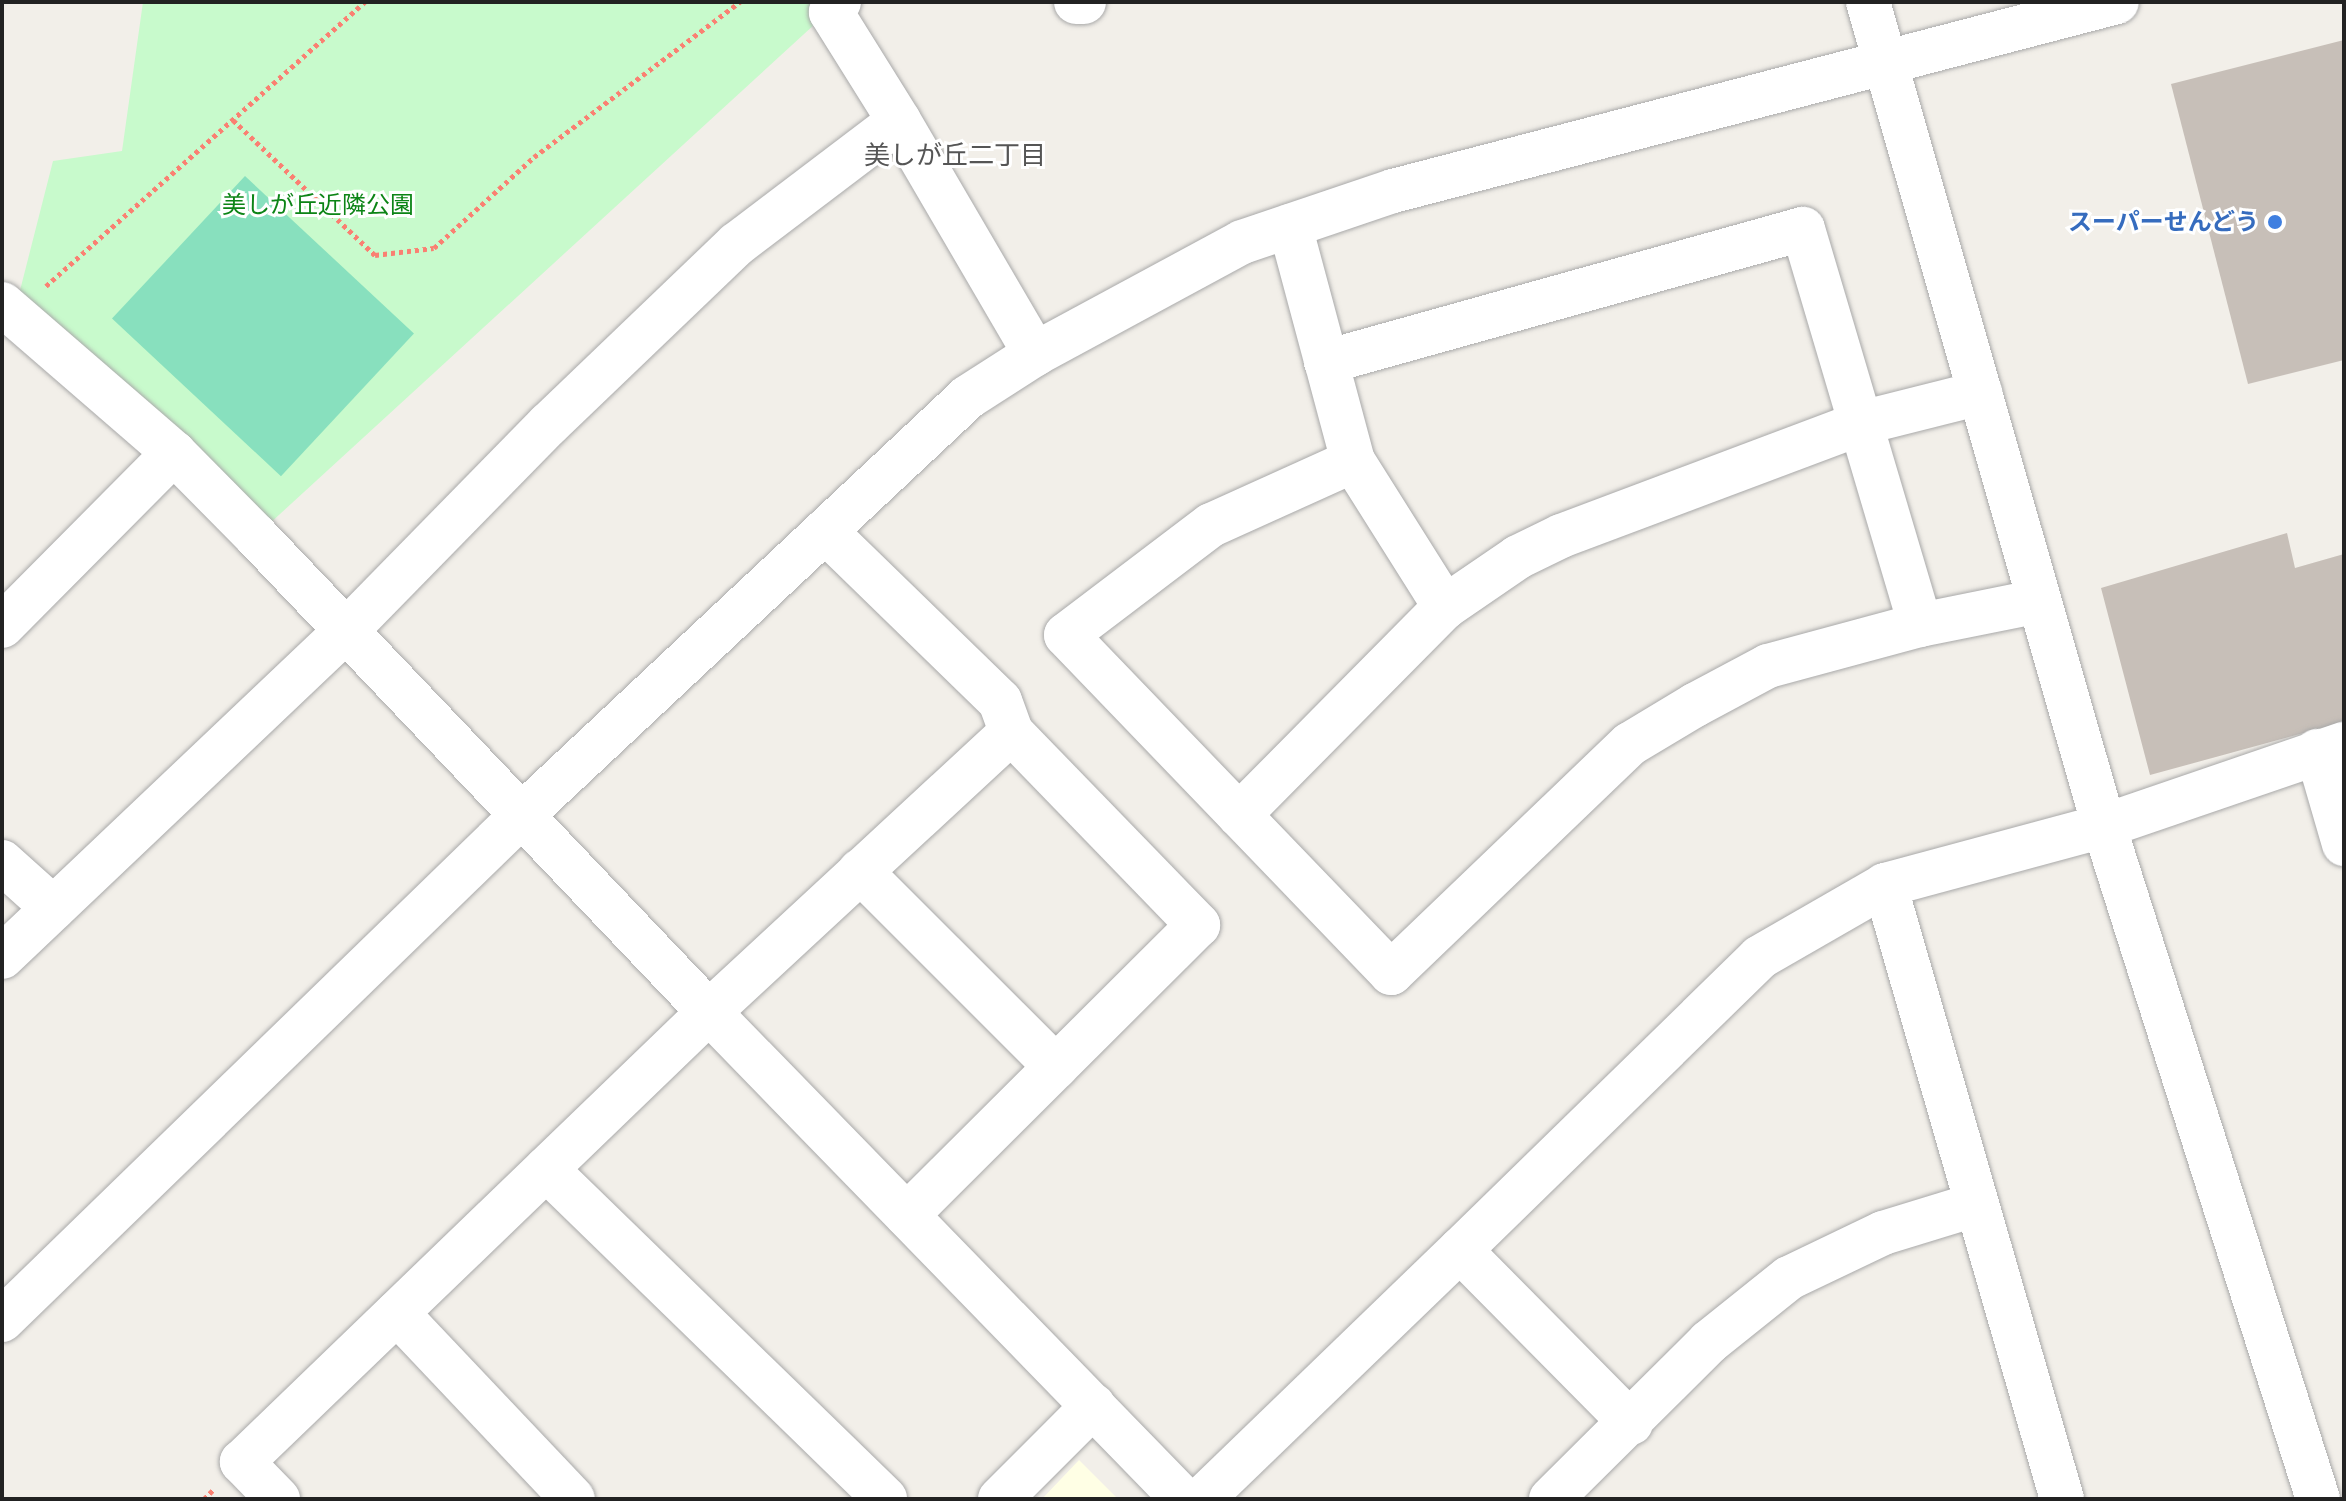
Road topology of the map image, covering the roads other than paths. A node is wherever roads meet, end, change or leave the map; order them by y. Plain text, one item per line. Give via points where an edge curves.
1 (839, 2) edge
2 (1076, 2) edge
3 (1084, 2) edge
4 (1868, 2) edge
5 (2117, 2) edge
6 (1886, 63) junction
7 (899, 121) junction
8 (1290, 226) junction
9 (6, 317) edge
10 (1035, 354) junction
11 (1326, 362) junction
12 (1980, 393) junction
13 (1861, 423) junction
14 (174, 453) junction
15 (1353, 461) junction
16 (825, 531) junction
17 (2039, 601) junction
18 (1445, 607) junction
19 (1920, 625) junction
20 (2, 626) edge
21 (348, 629) junction
22 (1011, 732) junction
23 (2330, 747) edge
24 (522, 815) junction
25 (1239, 815) junction
26 (2104, 826) junction
27 (2344, 844) edge
28 (2, 862) edge
29 (860, 871) junction
30 (1885, 885) junction
31 (53, 908) junction
32 (2, 957) edge
33 (709, 1012) junction
34 (1056, 1067) junction
35 (546, 1169) junction
36 (1977, 1204) junction
37 (907, 1215) junction
38 (1460, 1250) junction
39 (397, 1313) junction
40 (2, 1320) edge
41 (1093, 1406) junction
42 (1631, 1423) junction
43 (278, 1499) edge
44 (573, 1499) edge
45 (885, 1499) edge
46 (1000, 1499) edge
47 (1183, 1499) edge
48 (1202, 1499) edge
49 (1551, 1499) edge
50 (2062, 1499) edge
51 (2318, 1499) edge

1 - 7 street via 831,12
2 - 3 street
4 - 6 street
5 - 6 street
6 - 8 street via 1393,191
6 - 12 street
7 - 10 street
7 - 21 street via 737,244 549,424
8 - 10 street via 1242,242
8 - 11 street
9 - 14 street
10 - 16 street via 968,397
11 - 13 street via 1803,229
11 - 15 street
12 - 13 street
12 - 17 street
13 - 18 street via 1561,536 1518,557
13 - 19 street
14 - 20 street
14 - 21 street
15 - 18 street
15 - 25 street via 1211,525 1066,635
16 - 22 street via 1000,701
16 - 24 street
17 - 19 street
17 - 26 street
18 - 25 street
19 - 25 street via 1768,666 1630,744 1391,973
21 - 24 street
21 - 31 street
22 - 29 street
22 - 34 street via 1198,925
23 - 26 street
23 - 27 street
24 - 33 street
24 - 40 street
26 - 30 street
26 - 51 street
28 - 31 street
29 - 33 street
29 - 34 street
30 - 36 street
30 - 38 street via 1760,957
31 - 32 street
33 - 35 street
33 - 37 street
34 - 37 street
35 - 39 street
35 - 45 street
36 - 42 street via 1883,1233 1789,1278 1709,1342
36 - 50 street
37 - 41 street
38 - 42 street
38 - 48 street
39 - 43 street via 242,1462
39 - 44 street
41 - 46 street
41 - 47 street
42 - 49 street

